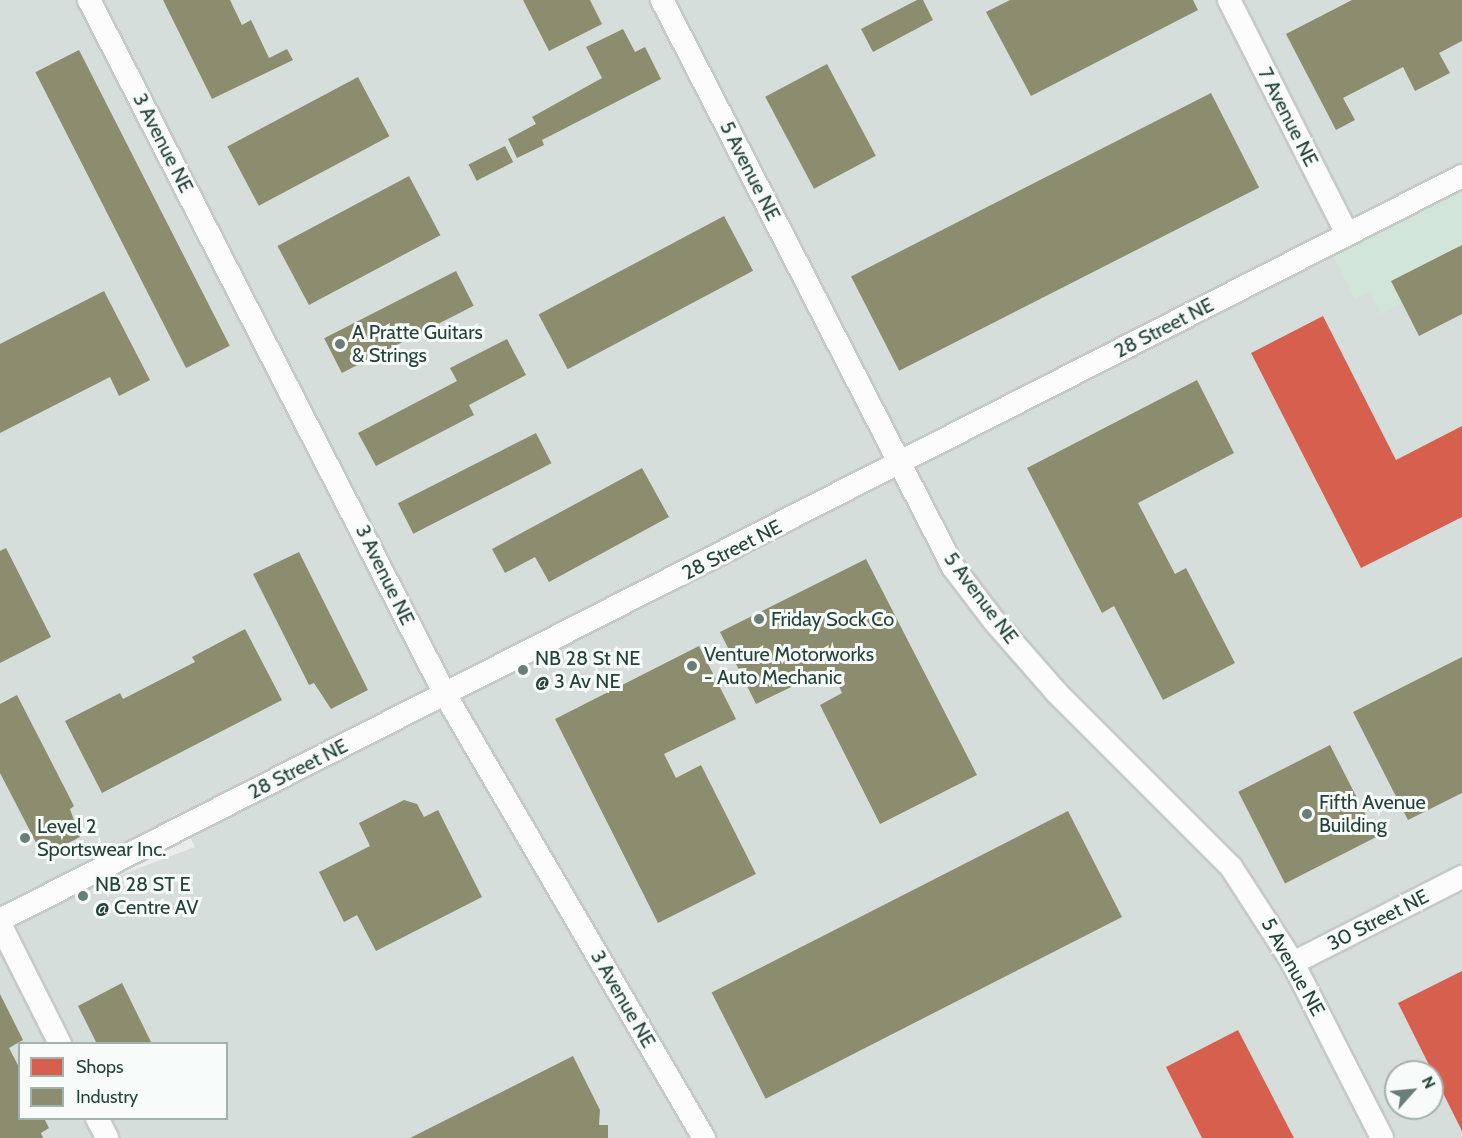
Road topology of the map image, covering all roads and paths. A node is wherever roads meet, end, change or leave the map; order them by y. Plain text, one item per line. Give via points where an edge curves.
1 (89, 0) edge
2 (662, 0) edge
3 (1229, 0) edge
4 (1462, 176) edge
5 (1347, 234) junction
6 (899, 465) junction
7 (446, 696) junction
8 (1462, 877) edge
9 (0, 922) edge
10 (1293, 963) junction
11 (59, 1042) edge
12 (98, 1120) edge
13 (107, 1138) edge
14 (704, 1138) edge
15 (1382, 1138) edge

1 - 7 street, 3 Avenue NE
2 - 6 street, 5 Avenue NE
3 - 5 street, 7 Avenue NE
4 - 5 street, 28 Street NE
5 - 6 street, 28 Street NE
6 - 7 street, 28 Street NE
6 - 10 street, 5 Avenue NE via 953,567 994,621 1057,693 1231,867
7 - 9 street, 28 Street NE
7 - 14 street, 3 Avenue NE
8 - 10 street, 30 Street NE
9 - 11 street
10 - 15 street, 5 Avenue NE
12 - 13 street

